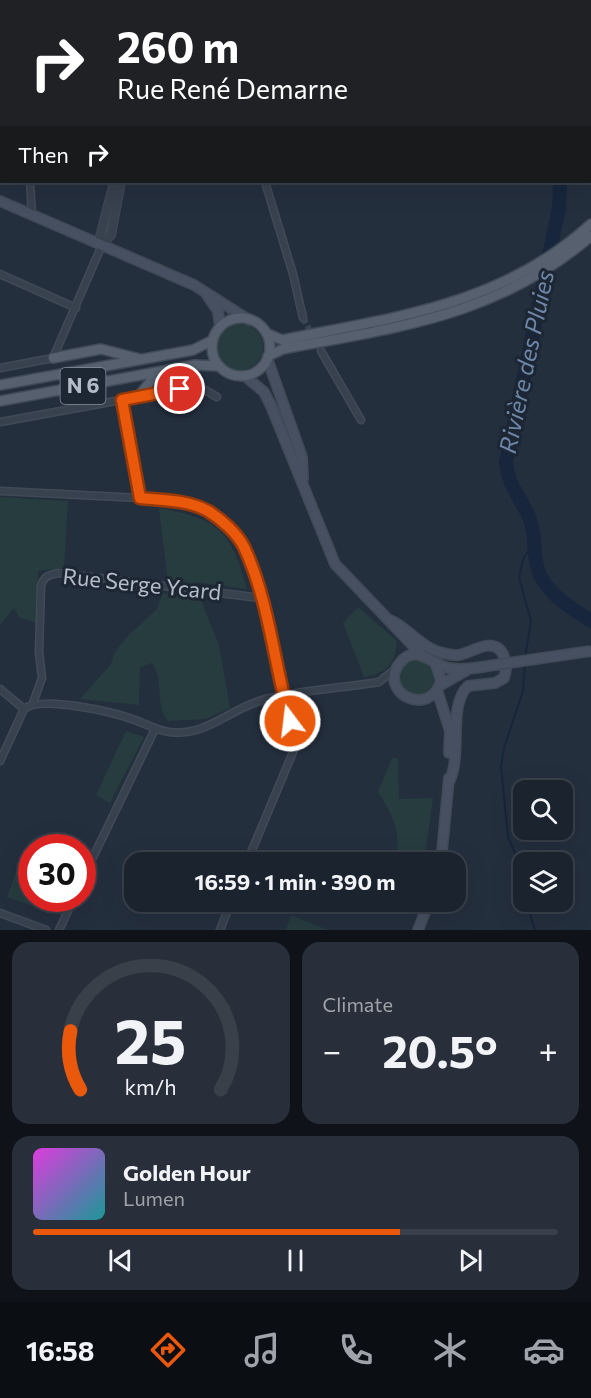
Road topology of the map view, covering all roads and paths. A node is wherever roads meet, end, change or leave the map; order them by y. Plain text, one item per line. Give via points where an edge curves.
1 (30, 183) edge
2 (114, 183) edge
3 (121, 183) edge
4 (265, 183) edge
5 (0, 201) edge
6 (32, 214) junction
7 (591, 224) edge
8 (591, 236) edge
9 (102, 244) junction
10 (0, 274) edge
11 (202, 290) junction
12 (76, 308) junction
13 (303, 318) tunnel mouth
14 (415, 319) junction
15 (249, 320) junction
16 (220, 327) junction
17 (266, 333) junction
18 (213, 340) junction
19 (321, 351) tunnel mouth
20 (268, 357) junction
21 (53, 358) junction
22 (142, 360) junction
23 (218, 366) junction
24 (0, 369) edge
25 (167, 370) junction
26 (245, 376) junction
27 (0, 385) edge
28 (138, 397) junction
29 (217, 397) dead end
30 (122, 400) junction
31 (0, 401) edge
32 (361, 420) dead end
33 (0, 422) edge
34 (303, 481) junction
35 (0, 491) edge
36 (140, 498) junction
37 (261, 598) junction
38 (387, 618) junction
39 (396, 629) junction
40 (591, 651) edge
41 (421, 654) junction
42 (402, 660) junction
43 (435, 662) junction
44 (396, 669) junction
45 (469, 669) junction
46 (385, 680) junction
47 (396, 686) junction
48 (438, 688) junction
49 (0, 689) edge
50 (283, 695) junction
51 (427, 698) junction
52 (33, 703) junction
53 (440, 706) junction
54 (24, 709) junction
55 (154, 729) junction
56 (0, 761) edge
57 (448, 782) junction
58 (96, 851) edge
59 (251, 852) edge
60 (442, 852) edge
61 (67, 912) edge
62 (227, 912) edge
63 (425, 912) edge
64 (0, 913) edge
65 (43, 930) edge
66 (58, 930) edge
67 (220, 930) edge
68 (418, 930) edge

1 - 6 street
2 - 9 street via 100,237
3 - 9 street via 111,235
4 - 13 street
5 - 6 main road
6 - 9 main road
7 - 14 main road via 533,269
8 - 14 main road via 537,277 506,293 458,311
9 - 11 main road
9 - 12 street
10 - 12 street
11 - 15 main road
11 - 16 main road via 218,311
12 - 21 street
14 - 17 main road via 282,340
14 - 20 main road via 283,349
15 - 16 main road via 228,321
15 - 17 main road
16 - 18 main road
17 - 20 main road
18 - 22 main road, N 6 via 193,350
18 - 23 main road
19 - 32 street
20 - 26 main road via 256,372
20 - 34 main road via 302,457
21 - 22 main road via 101,349
21 - 24 street
22 - 27 main road, N 6
23 - 25 main road, N 6
23 - 26 main road, N 6 via 233,375
25 - 28 main road via 154,377
25 - 31 main road, N 6
26 - 34 main road via 264,392
28 - 29 street via 198,386
28 - 30 street
30 - 33 street
30 - 36 street
34 - 38 main road via 322,539 335,564
35 - 36 street
36 - 37 street via 189,504 208,511 229,527 243,544
37 - 50 street
37 - 52 street, Rue Serge Ycard via 50,575 43,580 39,652 42,678
38 - 39 main road
38 - 57 main road via 440,652 459,655 486,645 494,646 505,657 504,678 468,686 460,698 453,769
39 - 41 main road
39 - 42 main road via 402,643
40 - 45 main road, bridge
41 - 42 main road
41 - 43 main road
42 - 44 main road
43 - 45 main road via 446,668
43 - 48 main road via 441,674
44 - 46 street
44 - 47 main road
45 - 48 main road
46 - 47 street
46 - 50 street
47 - 51 main road via 405,697
48 - 51 main road
48 - 53 main road
49 - 54 street
50 - 55 street via 256,701 199,730
50 - 59 street via 296,745
51 - 53 main road
52 - 54 street
52 - 55 street via 119,715
53 - 57 main road via 450,731
54 - 56 street
55 - 58 street
57 - 60 main road
61 - 66 street
62 - 67 street
63 - 68 main road
64 - 65 street

